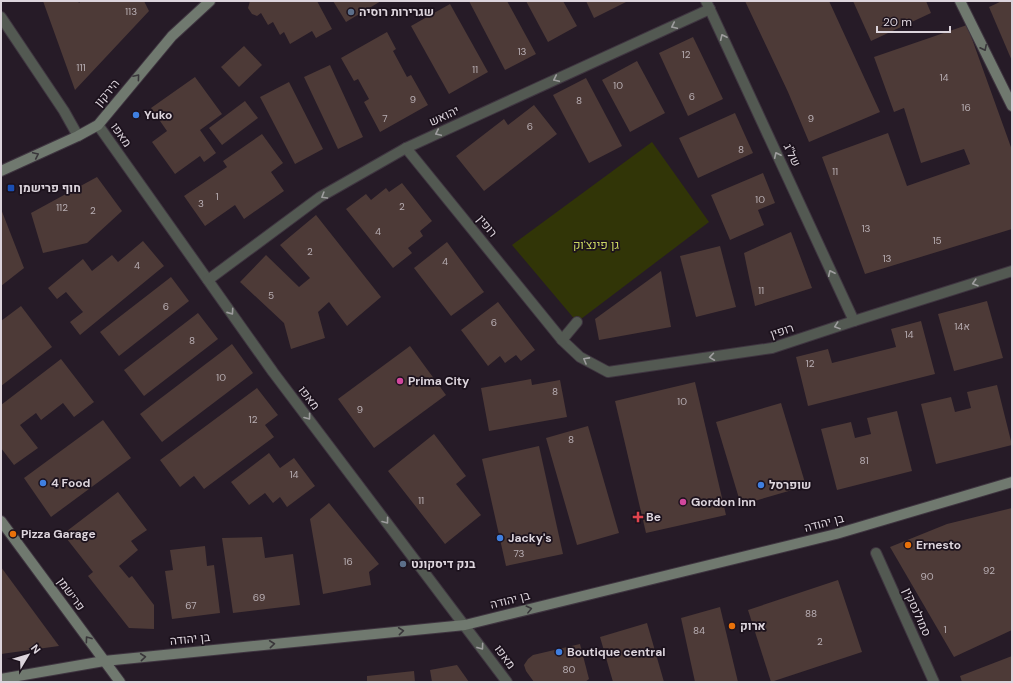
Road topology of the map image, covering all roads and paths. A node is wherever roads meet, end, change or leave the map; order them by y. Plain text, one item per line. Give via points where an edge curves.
1 (210, 1) edge
2 (960, 1) edge
3 (708, 5) edge
4 (1, 17) edge
5 (1012, 106) edge
6 (98, 125) junction
7 (78, 136) junction
8 (406, 148) junction
9 (1, 171) edge
10 (1012, 271) edge
11 (208, 280) junction
12 (854, 321) junction
13 (576, 322) dead end
14 (562, 340) junction
15 (1012, 482) edge
16 (1, 521) edge
17 (876, 553) dead end
18 (465, 625) junction
19 (104, 660) junction
20 (1, 679) edge
21 (120, 682) edge
22 (507, 682) edge
23 (934, 682) edge

6 -> 1 street, הירקון via 172,36
2 -> 5 street
3 -> 8 street, יהואש
12 -> 3 street, של"ג
4 - 7 street
6 - 7 street, הירקון
6 - 11 street, מאפו
9 -> 7 street, הירקון
8 -> 11 street, יהואש via 320,198
8 - 14 street, רופין
10 -> 12 street, רופין
11 -> 18 street, מאפו via 274,372
12 -> 14 street, רופין via 772,348 608,372 580,356
13 - 14 street
18 -> 15 street, בן יהודה via 836,534
19 -> 16 street, פרישמן
17 - 23 street, סמולנסקין
19 -> 18 street, בן יהודה
18 -> 22 street, מאפו
19 - 20 street, בן יהודה
19 - 21 street, פרישמן

